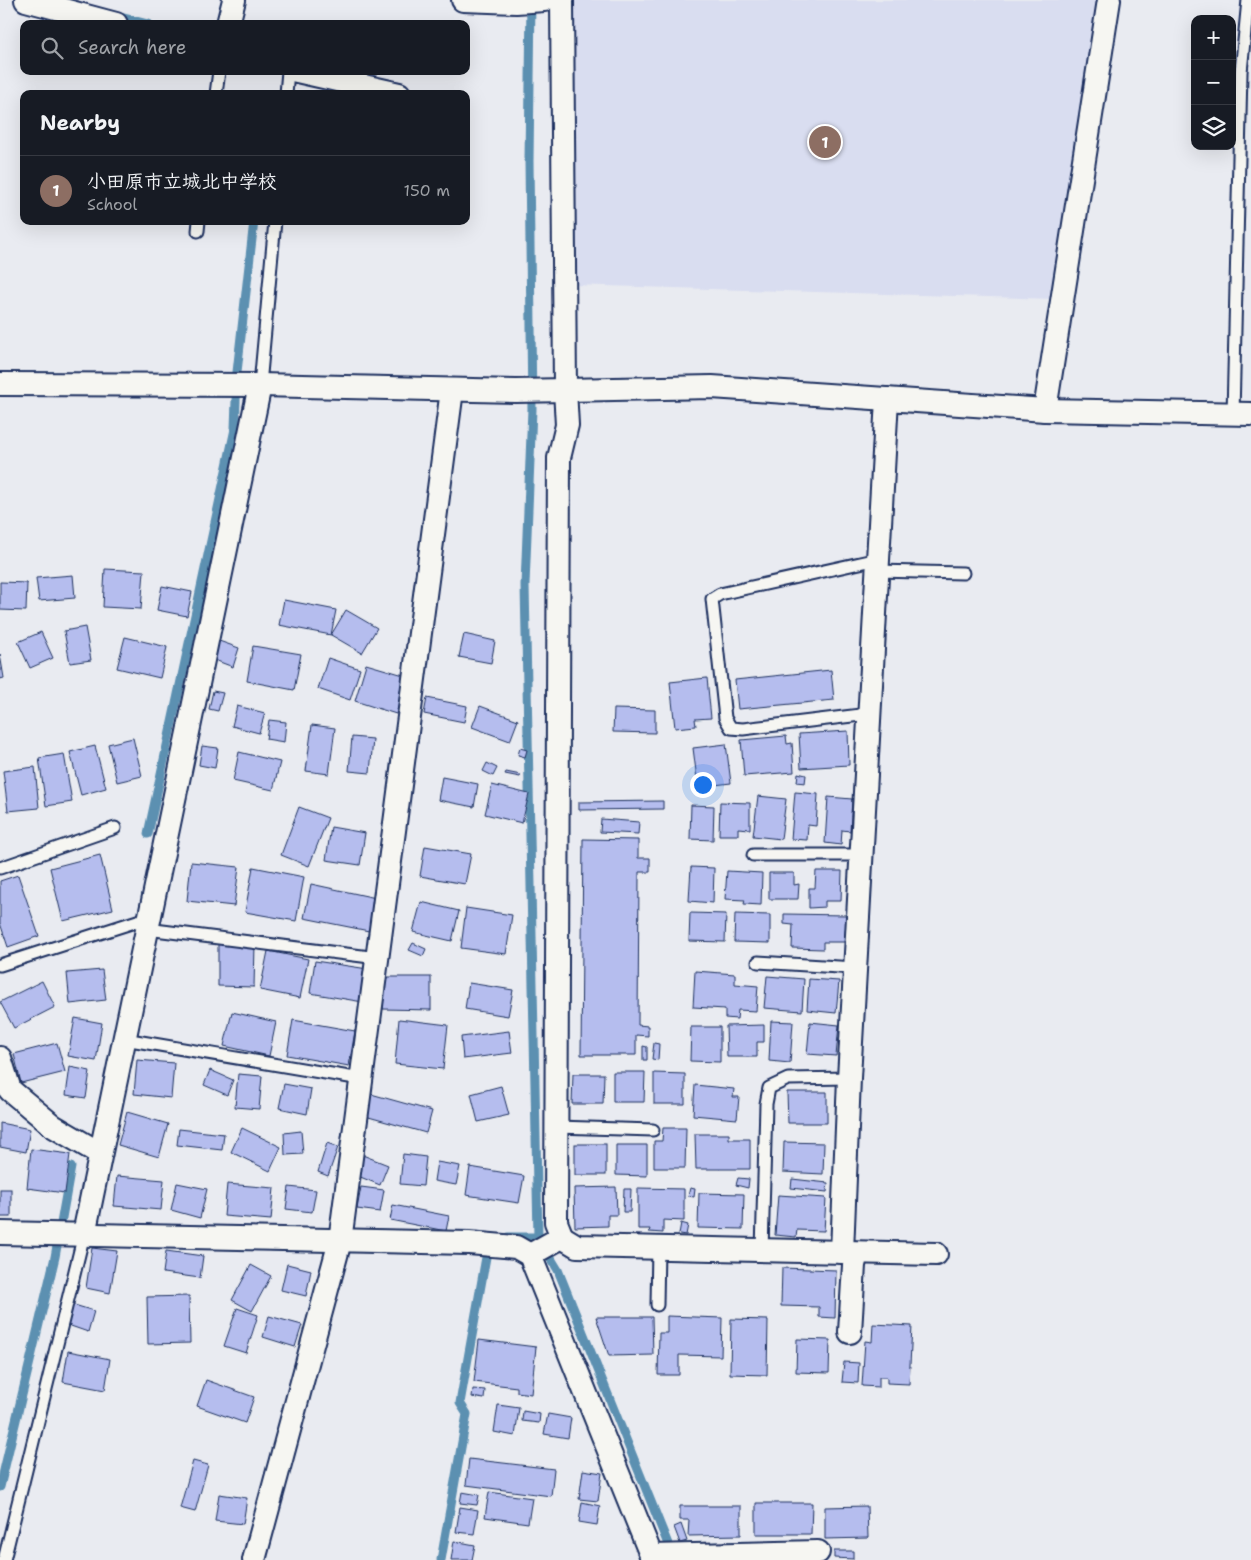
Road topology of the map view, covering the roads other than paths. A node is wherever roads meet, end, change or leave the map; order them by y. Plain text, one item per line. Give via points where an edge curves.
1 (234, 0) edge
2 (463, 0) edge
3 (544, 0) edge
4 (562, 0) edge
5 (1109, 0) edge
6 (1248, 0) edge
7 (33, 1) edge
8 (102, 20) edge
9 (229, 20) edge
10 (218, 75) edge
11 (288, 75) edge
12 (315, 75) edge
13 (217, 90) edge
14 (286, 90) edge
15 (381, 90) edge
16 (275, 225) edge
17 (0, 384) edge
18 (260, 385) junction
19 (452, 390) junction
20 (565, 390) junction
21 (887, 399) junction
22 (1045, 410) junction
23 (1242, 415) edge
24 (878, 565) junction
25 (963, 573) dead end
26 (869, 714) junction
27 (115, 828) dead end
28 (754, 855) dead end
29 (862, 855) junction
30 (0, 868) edge
31 (148, 923) junction
32 (378, 958) junction
33 (758, 962) dead end
34 (0, 966) edge
35 (855, 968) junction
36 (124, 1039) junction
37 (0, 1058) edge
38 (849, 1078) junction
39 (361, 1079) junction
40 (557, 1127) junction
41 (653, 1130) dead end
42 (99, 1153) junction
43 (0, 1233) edge
44 (84, 1234) junction
45 (561, 1237) junction
46 (340, 1241) junction
47 (658, 1248) junction
48 (762, 1251) junction
49 (850, 1253) junction
50 (936, 1254) dead end
51 (531, 1255) junction
52 (657, 1305) dead end
53 (850, 1332) dead end
54 (818, 1552) dead end
55 (653, 1557) edge
56 (4, 1560) edge
57 (254, 1560) edge

1 - 9 street
2 - 3 street
4 - 20 street
5 - 22 street
6 - 23 lane via 1241,72
7 - 8 street
10 - 13 lane
11 - 14 lane
12 - 15 street
16 - 18 lane
17 - 18 street
18 - 19 street
18 - 31 street
19 - 20 street
19 - 32 street
20 - 21 street via 712,387
20 - 40 street via 567,425 559,458
21 - 22 street
21 - 24 street
22 - 23 street
24 - 25 lane
24 - 26 street
24 - 26 lane via 720,594 712,599 726,718 731,728
26 - 29 street
27 - 30 lane
28 - 29 lane
29 - 35 street
31 - 32 lane
31 - 34 lane
31 - 36 street
32 - 39 street
33 - 35 lane
35 - 38 street
36 - 39 lane
36 - 42 street
37 - 42 street via 10,1090 54,1126
38 - 48 lane via 788,1079 769,1088
38 - 49 street
39 - 46 street
40 - 41 lane
40 - 45 street via 556,1222
42 - 44 street
43 - 44 street
44 - 46 street
44 - 56 lane
45 - 47 street via 577,1246
45 - 51 street
46 - 51 street via 469,1243 516,1247
46 - 57 street
47 - 48 street
47 - 52 lane
48 - 49 street
49 - 50 street
49 - 53 street via 854,1265
51 - 55 street
54 - 55 street

